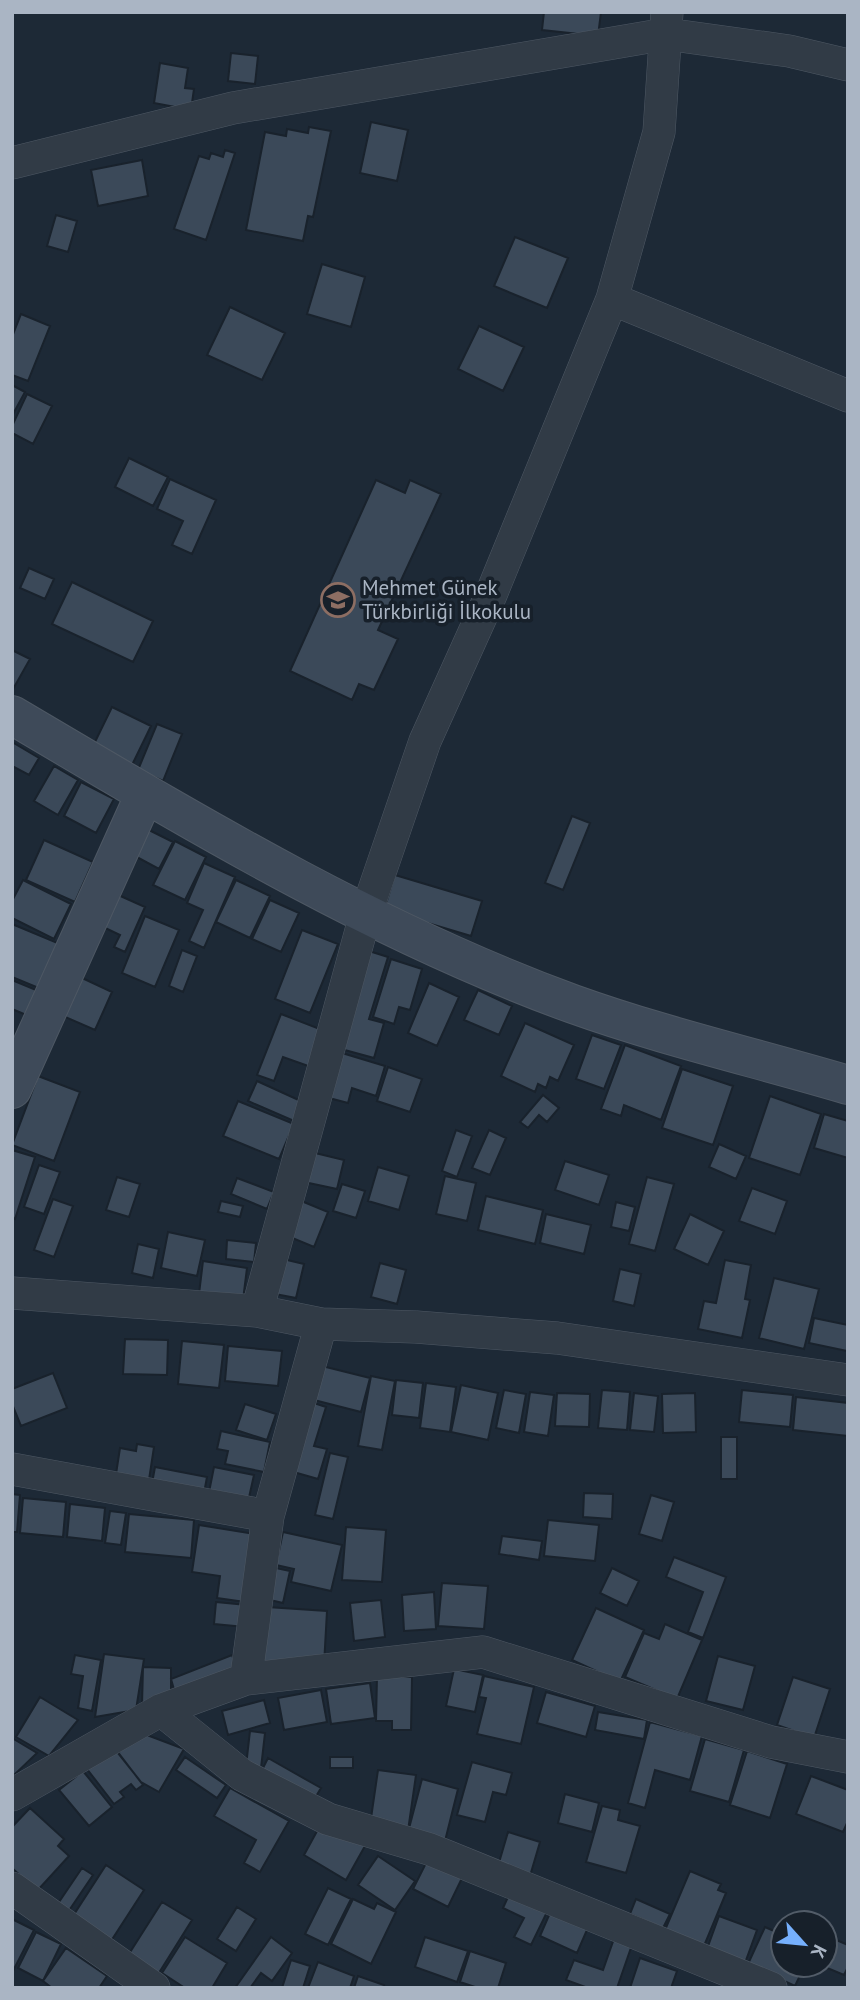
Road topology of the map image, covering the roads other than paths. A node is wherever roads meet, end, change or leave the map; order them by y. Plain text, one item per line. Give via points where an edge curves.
1 (666, 23) edge
2 (848, 65) edge
3 (14, 171) edge
4 (611, 299) junction
5 (848, 396) edge
6 (12, 715) edge
7 (145, 794) junction
8 (365, 916) junction
9 (848, 1085) edge
10 (12, 1089) edge
11 (12, 1293) edge
12 (257, 1311) junction
13 (321, 1324) junction
14 (848, 1380) edge
15 (12, 1469) edge
16 (268, 1516) junction
17 (246, 1679) junction
18 (161, 1710) junction
19 (848, 1757) edge
20 (12, 1795) edge
21 (12, 1888) edge
22 (154, 1988) edge
23 (771, 1988) edge

1 - 2 street
1 - 3 street via 233,108
1 - 4 street via 659,132
4 - 5 street
4 - 8 street via 490,597 425,741
6 - 7 street
7 - 8 street
7 - 10 street
8 - 9 street via 573,1004
8 - 12 street
11 - 12 street
12 - 13 street
13 - 14 street via 557,1338
13 - 16 street
15 - 16 street
16 - 17 street
17 - 18 street
17 - 19 street via 483,1652 771,1742
18 - 20 street
18 - 23 street via 242,1775 328,1819 429,1849
21 - 22 street

